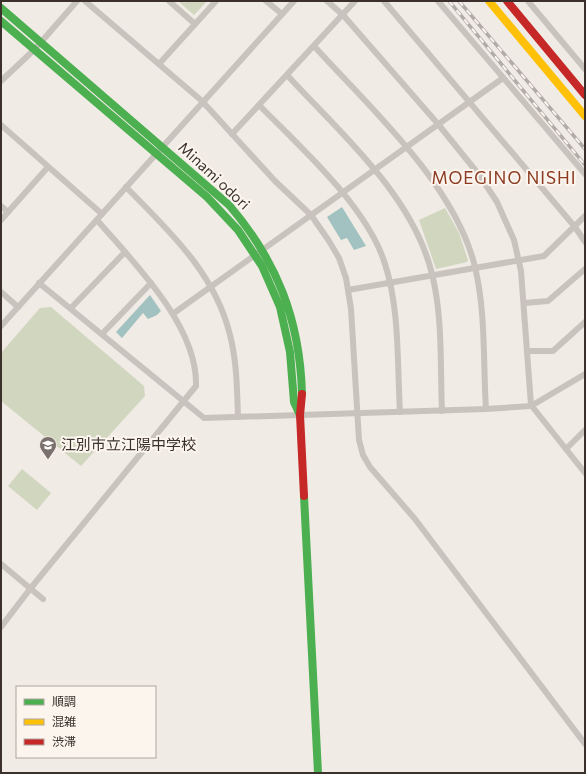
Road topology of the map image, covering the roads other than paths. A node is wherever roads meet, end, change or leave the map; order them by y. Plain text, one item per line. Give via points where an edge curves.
1 (77, 1) edge
2 (86, 1) edge
3 (169, 1) edge
4 (216, 1) edge
5 (266, 1) edge
6 (294, 1) edge
7 (327, 1) edge
8 (356, 1) edge
9 (384, 1) edge
10 (438, 1) edge
11 (489, 1) edge
12 (507, 1) edge
13 (528, 1) edge
14 (1, 8) edge
15 (282, 14) junction
16 (342, 15) junction
17 (1, 21) edge
18 (195, 24) junction
19 (41, 42) junction
20 (314, 46) junction
21 (35, 49) junction
22 (159, 64) junction
23 (585, 69) edge
24 (287, 75) junction
25 (503, 78) junction
26 (1, 81) edge
27 (585, 95) edge
28 (202, 101) junction
29 (470, 102) junction
30 (259, 104) junction
31 (585, 116) edge
32 (438, 124) junction
33 (1, 125) edge
34 (232, 134) junction
35 (406, 147) junction
36 (159, 150) junction
37 (48, 167) junction
38 (374, 170) junction
39 (585, 174) edge
40 (126, 187) junction
41 (342, 192) junction
42 (1, 206) edge
43 (8, 212) junction
44 (102, 214) junction
45 (311, 215) junction
46 (585, 216) edge
47 (1, 220) edge
48 (97, 220) junction
49 (575, 227) junction
50 (585, 242) edge
51 (262, 249) junction
52 (125, 252) junction
53 (255, 254) junction
54 (518, 260) junction
55 (475, 267) junction
56 (585, 269) edge
57 (432, 275) junction
58 (39, 283) junction
59 (151, 283) junction
60 (390, 283) junction
61 (211, 286) junction
62 (348, 290) junction
63 (1, 292) edge
64 (524, 303) junction
65 (18, 307) junction
66 (71, 308) junction
67 (174, 313) junction
68 (585, 322) edge
69 (1, 326) edge
70 (102, 334) junction
71 (527, 351) junction
72 (585, 374) edge
73 (184, 402) junction
74 (531, 406) junction
75 (486, 409) junction
76 (442, 411) junction
77 (400, 412) junction
78 (357, 414) junction
79 (300, 415) junction
80 (238, 417) junction
81 (585, 430) edge
82 (566, 449) junction
83 (585, 473) edge
84 (1, 564) edge
85 (30, 589) junction
86 (43, 599) dead end
87 (1, 627) edge
88 (585, 744) edge
89 (318, 773) edge

1 - 19 street
2 - 22 street
3 - 18 street
4 - 18 street
5 - 15 street
6 - 15 street
7 - 16 street
8 - 16 street
9 - 29 street
10 - 25 street
11 - 31 main road
12 - 27 main road
13 - 23 street
14 - 19 main road, Minami odori
15 - 28 street
16 - 20 street
16 - 32 street
17 - 21 main road, Minami odori
18 - 22 street
19 - 21 street
19 - 36 main road, Minami odori
20 - 24 street
20 - 35 street
21 - 26 street
21 - 36 main road, Minami odori
22 - 28 street
24 - 30 street
24 - 38 street
25 - 29 street
25 - 39 street
28 - 34 street
28 - 36 street
29 - 32 street
29 - 49 street
30 - 34 street
30 - 41 street
32 - 35 street
32 - 54 street via 495,198 508,224
33 - 37 street
34 - 45 street via 275,181
35 - 38 street
35 - 55 street via 452,209
36 - 40 street
36 - 51 main road, Minami odori via 229,205
36 - 53 main road, Minami odori via 224,213
37 - 43 street
37 - 44 street
38 - 41 street
38 - 57 street via 416,229
40 - 44 street
40 - 61 street via 181,244
41 - 45 street
41 - 60 street via 373,237
42 - 43 street
43 - 47 street
44 - 48 street
45 - 51 street
45 - 62 street via 338,258
46 - 49 street
48 - 52 street
48 - 58 street
49 - 50 street
49 - 54 street via 544,256
51 - 53 street
51 - 79 main road, Minami odori via 283,291 295,329 303,403
52 - 59 street
52 - 66 street
53 - 61 street
53 - 79 main road, Minami odori via 274,291 284,323 290,352 294,402
54 - 55 street
54 - 64 street
55 - 57 street
55 - 75 street via 480,294
56 - 64 street via 548,301
57 - 60 street
57 - 76 street via 438,309
58 - 65 street
58 - 66 street
59 - 67 street
59 - 70 street
60 - 62 street
60 - 77 street
61 - 67 street
61 - 80 street via 223,312 232,342
62 - 78 street
63 - 65 street
64 - 71 street
65 - 69 street
66 - 70 street
67 - 73 street via 188,345 196,381 196,387
68 - 71 street via 553,351
70 - 73 street
71 - 74 street
72 - 74 street
73 - 80 street via 204,418
73 - 85 street
74 - 75 street
74 - 82 street
75 - 76 street
76 - 77 street
77 - 78 street
78 - 79 street
78 - 88 street via 361,448 370,467 415,519
79 - 80 street
79 - 89 main road
81 - 82 street
82 - 83 street
84 - 85 street
85 - 86 street
85 - 87 street

